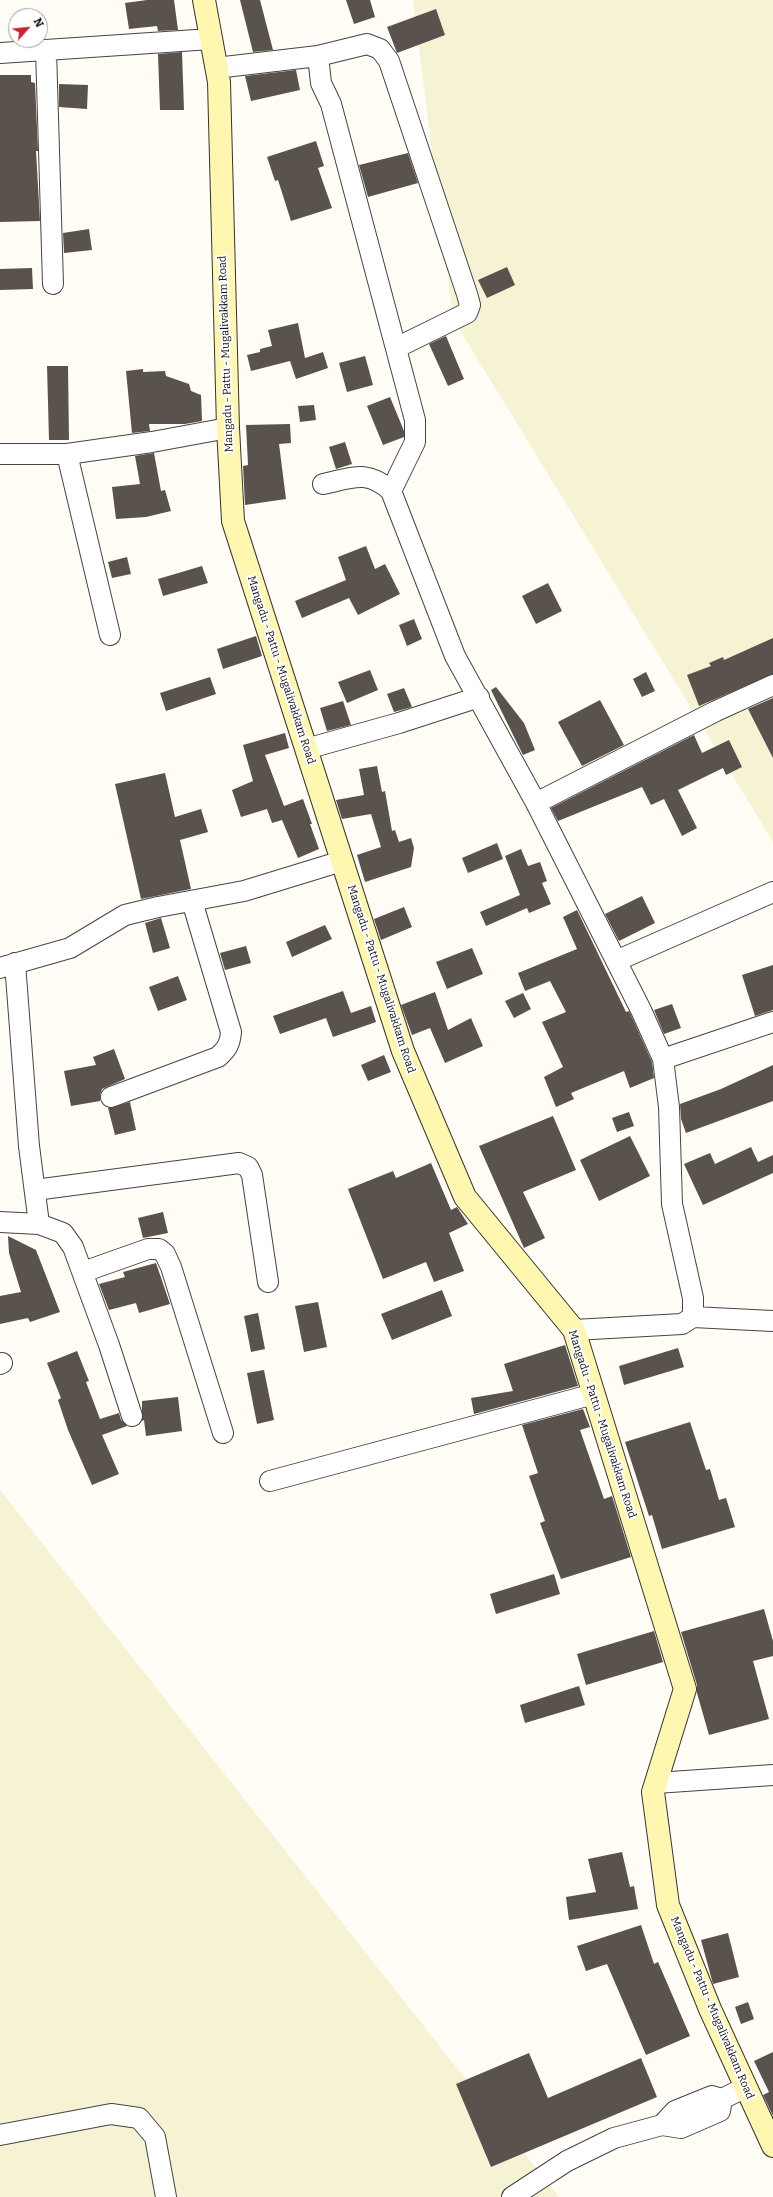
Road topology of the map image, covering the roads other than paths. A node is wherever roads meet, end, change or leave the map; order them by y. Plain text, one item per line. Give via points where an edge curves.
1 (204, 0) edge
2 (211, 39) junction
3 (46, 50) junction
4 (0, 53) edge
5 (318, 56) junction
6 (216, 68) junction
7 (53, 284) dead end
8 (396, 348) junction
9 (228, 428) junction
10 (0, 454) edge
11 (67, 454) junction
12 (323, 484) dead end
13 (391, 491) junction
14 (110, 636) dead end
15 (773, 685) edge
16 (478, 697) junction
17 (306, 749) junction
18 (536, 803) junction
19 (342, 861) junction
20 (773, 892) edge
21 (192, 901) junction
22 (616, 961) junction
23 (7, 966) edge
24 (773, 1022) edge
25 (663, 1059) junction
26 (111, 1097) dead end
27 (35, 1190) junction
28 (0, 1222) edge
29 (39, 1224) junction
30 (82, 1272) junction
31 (268, 1282) dead end
32 (693, 1317) junction
33 (773, 1321) edge
34 (574, 1330) junction
35 (594, 1394) junction
36 (132, 1416) dead end
37 (223, 1432) dead end
38 (270, 1481) dead end
39 (773, 1775) edge
40 (656, 1783) junction
41 (746, 2087) junction
42 (0, 2134) edge
43 (773, 2146) edge
44 (166, 2197) edge
45 (512, 2197) edge

1 - 2 street, Mangadu - Pattu - Mugalivakkam Road
2 - 3 street
2 - 6 street, Mangadu - Pattu - Mugalivakkam Road
3 - 4 street
3 - 7 street
5 - 6 street
5 - 8 street via 322,83 331,104
5 - 8 street via 367,44 380,49 389,61 467,294 470,306 467,313
6 - 9 street, Mangadu - Pattu - Mugalivakkam Road via 219,82
8 - 13 street via 415,420 415,442
9 - 11 street
9 - 17 street, Mangadu - Pattu - Mugalivakkam Road via 233,521
10 - 11 street
11 - 14 street
12 - 13 street via 368,476 380,481
13 - 16 street via 455,656
15 - 18 street via 716,711
16 - 17 street via 399,723
16 - 18 street
17 - 19 street, Mangadu - Pattu - Mugalivakkam Road
18 - 22 street
19 - 21 street via 244,891
19 - 34 street, Mangadu - Pattu - Mugalivakkam Road via 402,1051 464,1197
20 - 22 street
21 - 23 street via 125,915 70,948
21 - 26 street via 230,1032 230,1042 218,1057
22 - 25 street
23 - 27 street
24 - 25 street
25 - 32 street via 669,1107 672,1204 693,1298
27 - 29 street
27 - 31 street via 239,1163 248,1167 252,1175
28 - 29 street
29 - 30 street via 63,1233 73,1247
30 - 36 street via 110,1345
30 - 37 street via 148,1249 159,1249 165,1254
32 - 33 street
32 - 34 street via 682,1324
34 - 35 street, Mangadu - Pattu - Mugalivakkam Road
35 - 38 street
35 - 40 street, Mangadu - Pattu - Mugalivakkam Road via 685,1689
39 - 40 street
40 - 41 street, Mangadu - Pattu - Mugalivakkam Road via 653,1792 668,1905 710,2009
41 - 43 street, Mangadu - Pattu - Mugalivakkam Road
41 - 45 street via 722,2099 712,2096 675,2110 662,2125 614,2138 567,2161
42 - 44 street via 111,2114 139,2118 155,2137

